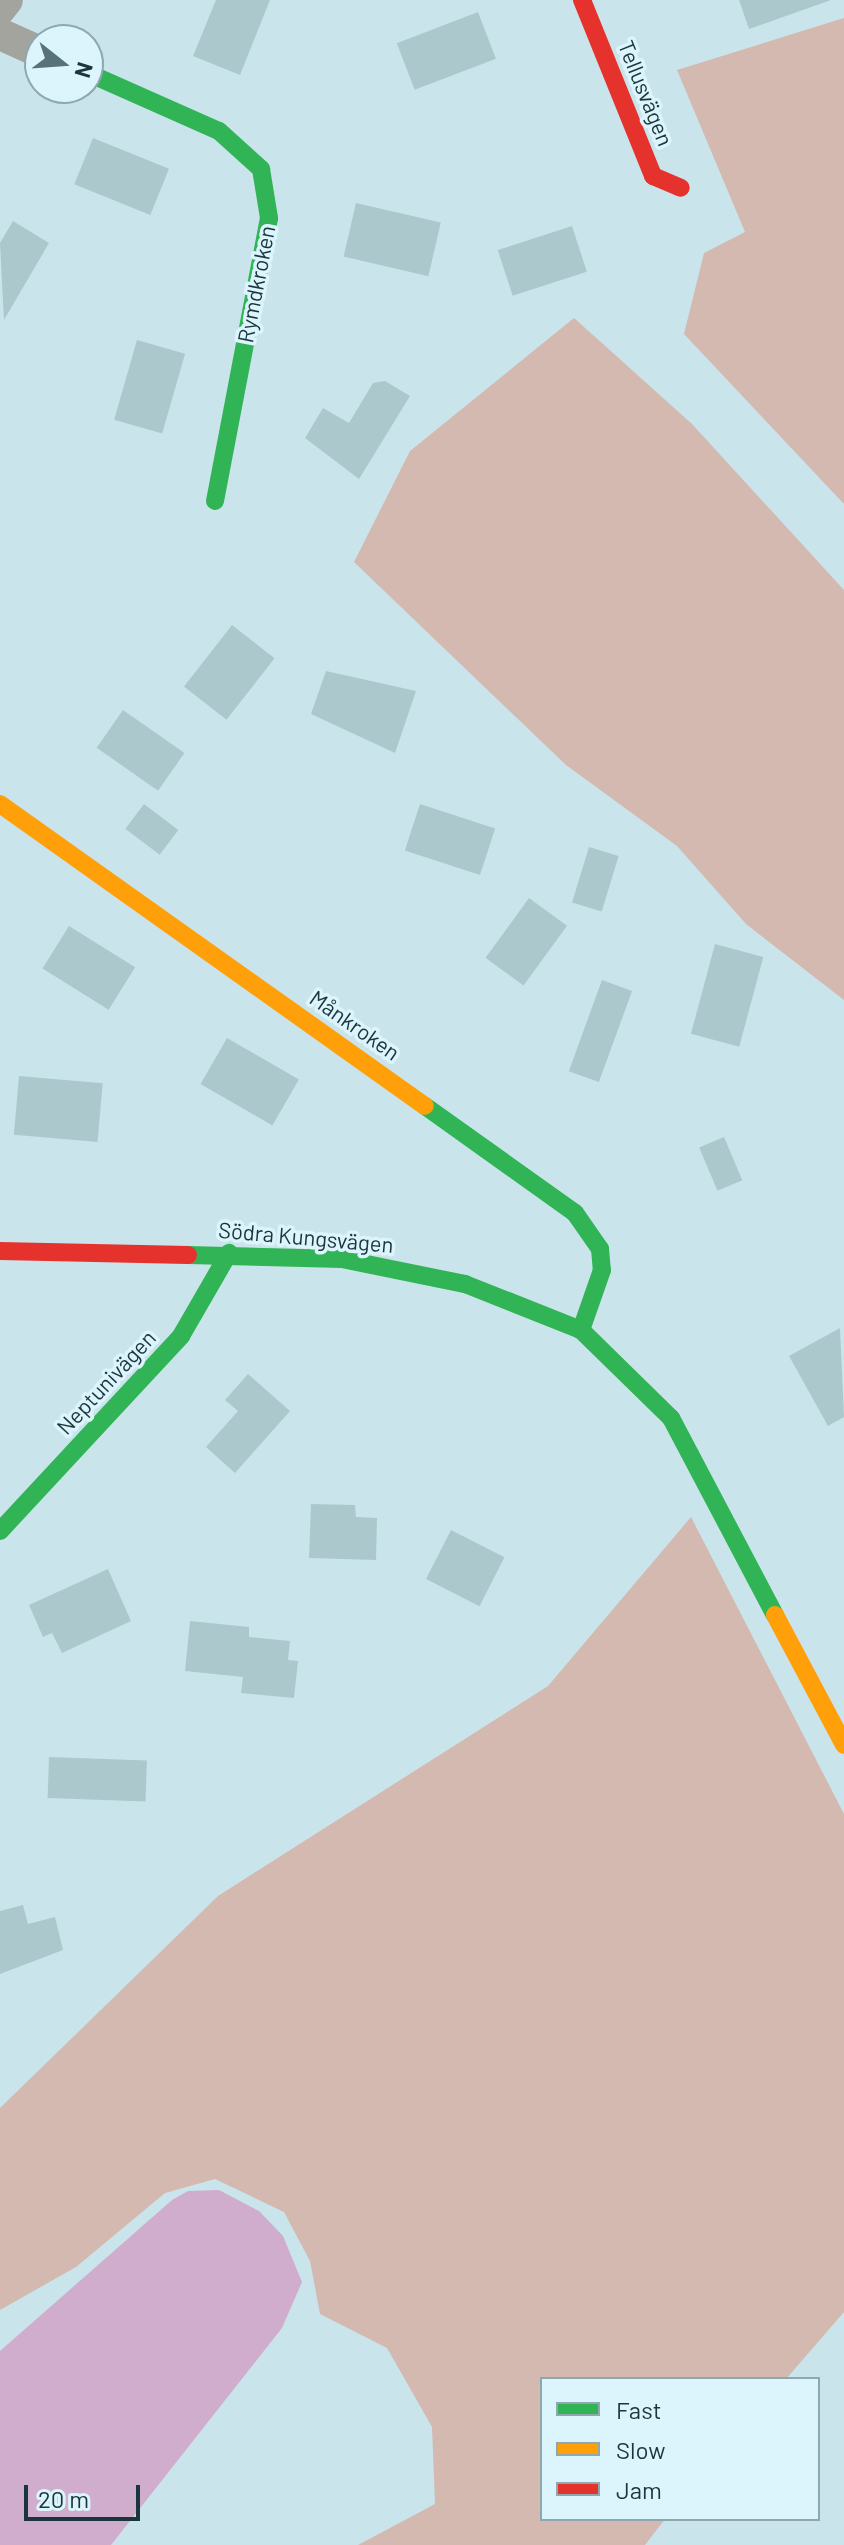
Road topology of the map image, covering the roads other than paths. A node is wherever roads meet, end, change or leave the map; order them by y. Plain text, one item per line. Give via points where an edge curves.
1 (7, 0) edge
2 (582, 0) edge
3 (0, 9) edge
4 (0, 34) edge
5 (24, 45) edge
6 (104, 80) edge
7 (681, 188) dead end
8 (215, 501) dead end
9 (0, 804) edge
10 (0, 1251) edge
11 (229, 1253) junction
12 (581, 1330) junction
13 (0, 1531) edge
14 (844, 1745) edge

1 - 3 street
2 - 7 street, Tellusvägen via 653,176
4 - 5 street
6 - 8 street, Rymdkroken via 219,131 261,169 269,218
9 - 12 street, Månkroken via 575,1213 600,1249 602,1270
10 - 11 street, Södra Kungsvägen
11 - 12 street, Södra Kungsvägen via 414,1271
11 - 13 street, Neptunivägen via 181,1336
12 - 14 street, Södra Kungsvägen via 671,1418

